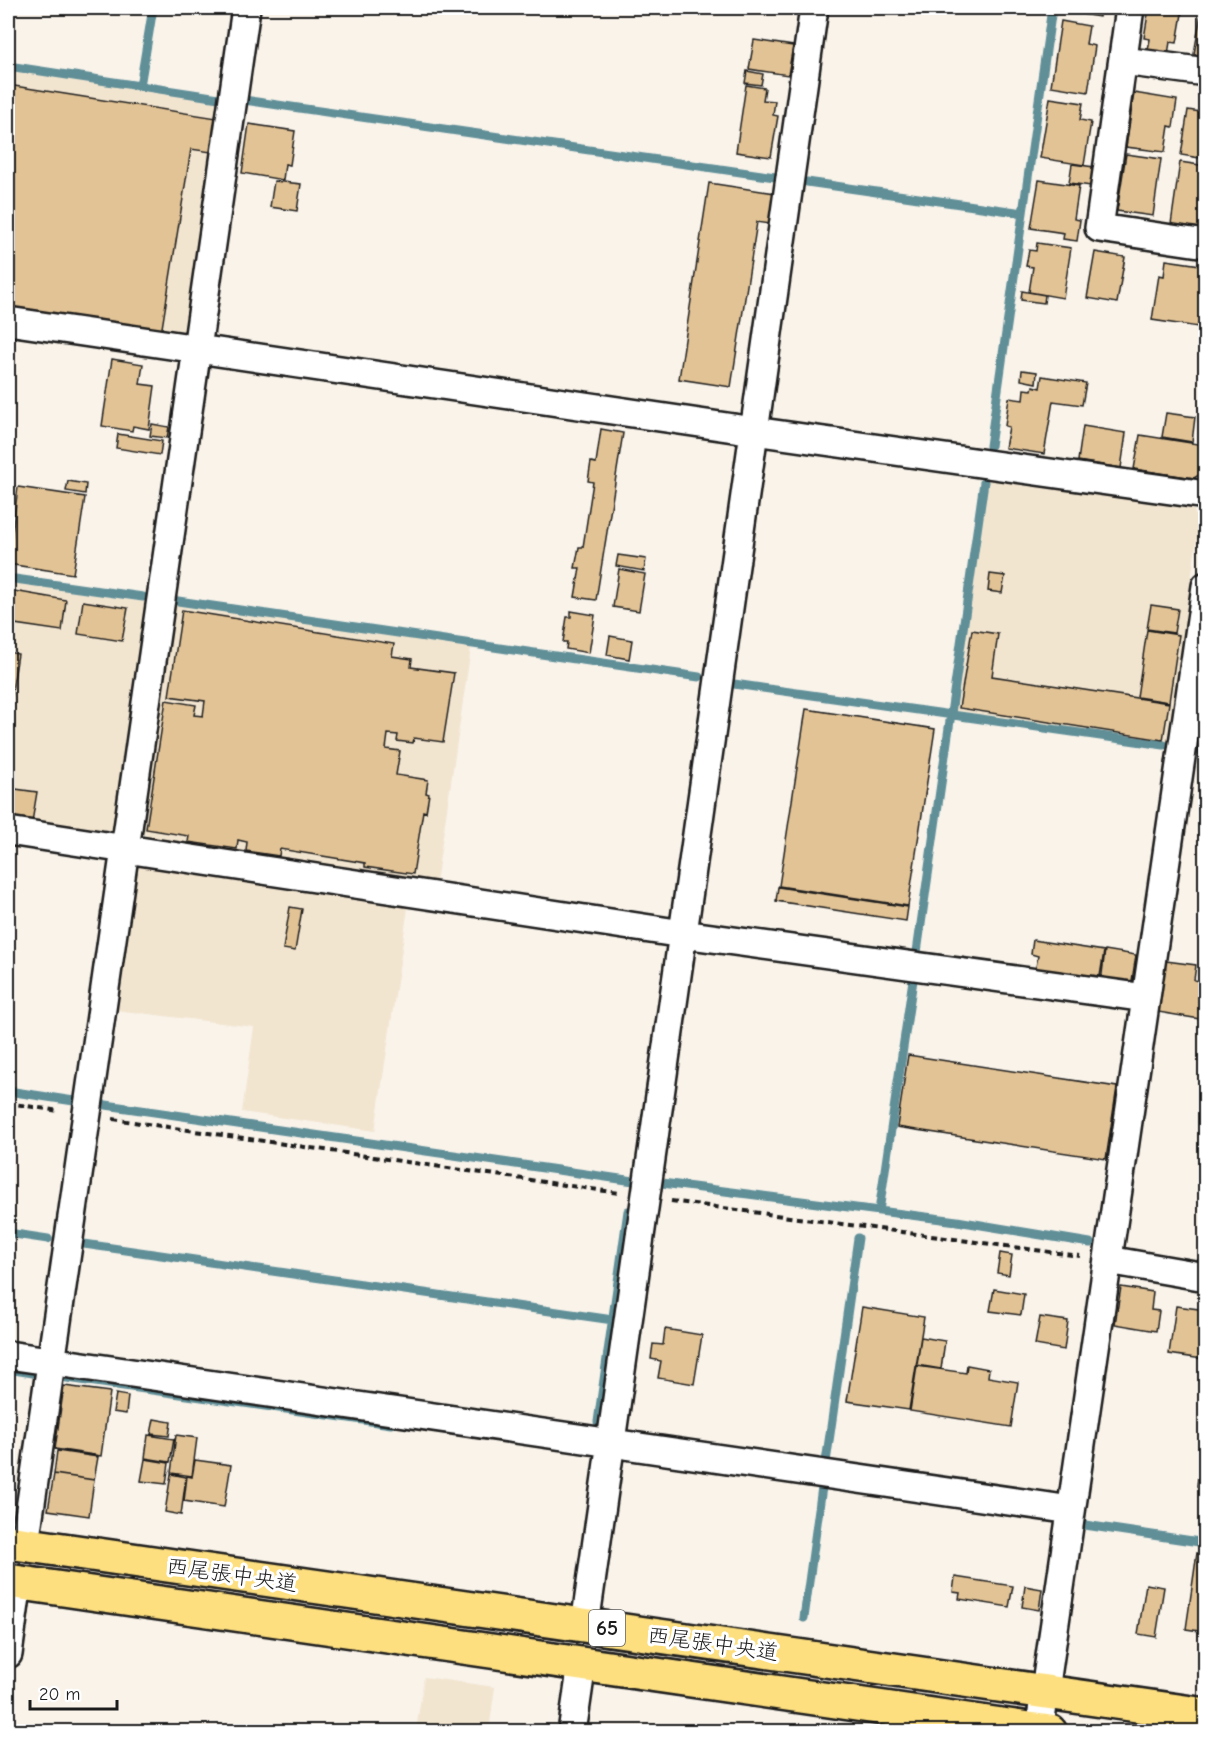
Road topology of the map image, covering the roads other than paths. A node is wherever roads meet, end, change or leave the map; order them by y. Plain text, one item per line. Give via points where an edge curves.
1 (246, 8) edge
2 (814, 8) edge
3 (1130, 8) edge
4 (1123, 61) junction
5 (1206, 72) edge
6 (1206, 244) edge
7 (8, 321) edge
8 (197, 349) junction
9 (754, 431) junction
10 (1206, 495) edge
11 (1206, 586) edge
12 (8, 831) edge
13 (126, 848) junction
14 (683, 934) junction
15 (1146, 998) junction
16 (1108, 1260) junction
17 (1206, 1277) edge
18 (8, 1355) edge
19 (52, 1362) junction
20 (611, 1443) junction
21 (1071, 1510) junction
22 (16, 1543) edge
23 (13, 1581) edge
24 (585, 1625) junction
25 (8, 1654) edge
26 (582, 1664) junction
27 (1045, 1691) junction
28 (1206, 1715) edge
29 (572, 1731) edge
30 (1043, 1731) edge

1 - 8 street
2 - 9 street
3 - 4 street
4 - 5 street
4 - 6 street via 1099,228
7 - 8 street
8 - 9 street
8 - 13 street
9 - 10 street
9 - 14 street
11 - 15 street
12 - 13 street
13 - 14 street
13 - 19 street
14 - 15 street
14 - 20 street
15 - 16 street
16 - 17 street
16 - 21 street
18 - 19 street
19 - 20 street
19 - 22 street
20 - 21 street
20 - 24 street
21 - 27 street
22 - 24 main road, 西尾張中央道 / 65
23 - 25 street
23 - 26 main road, 西尾張中央道 / 65
24 - 27 main road, 西尾張中央道 / 65
26 - 29 street
26 - 30 main road, 西尾張中央道 / 65
27 - 28 main road, 西尾張中央道 / 65
27 - 30 street

